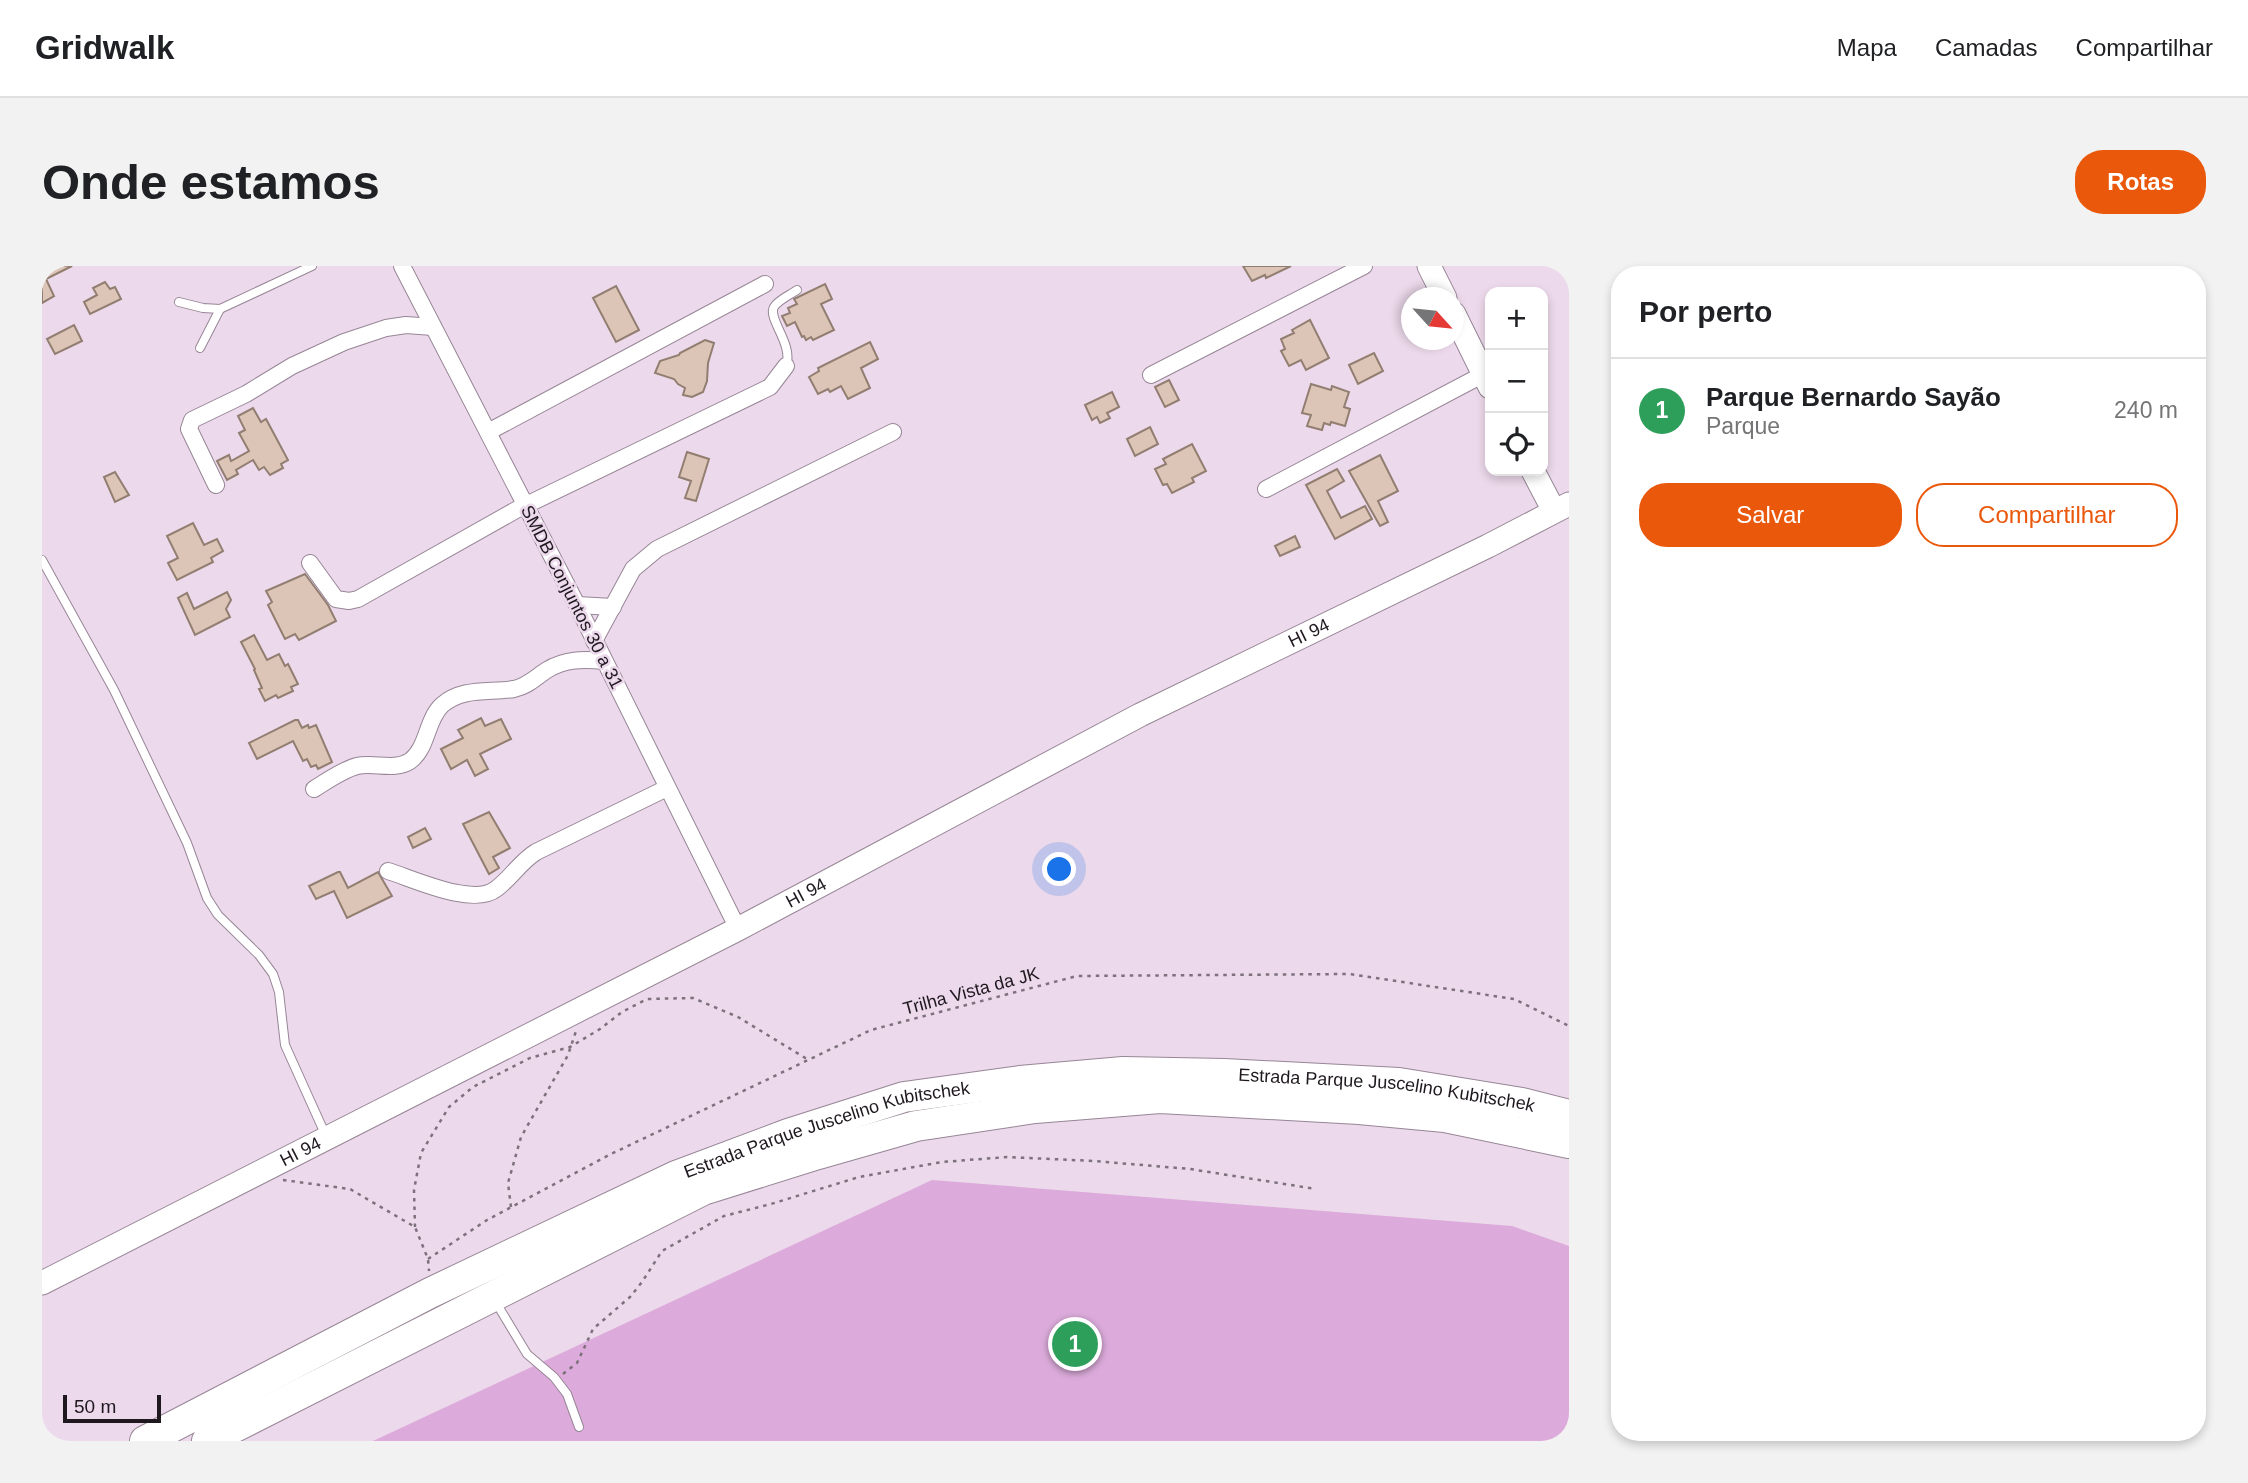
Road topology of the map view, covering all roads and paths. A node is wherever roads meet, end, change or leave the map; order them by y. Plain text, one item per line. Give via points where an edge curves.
1 (312, 266) edge
2 (402, 266) edge
3 (1364, 266) edge
4 (1429, 266) edge
5 (765, 284) dead end
6 (1440, 287) edge
7 (797, 290) dead end
8 (179, 302) dead end
9 (220, 309) junction
10 (433, 327) junction
11 (1464, 334) edge
12 (200, 348) dead end
13 (786, 366) joint
14 (1151, 375) dead end
15 (1485, 377) edge
16 (1485, 382) edge
17 (488, 432) junction
18 (893, 432) dead end
19 (1537, 476) edge
20 (216, 485) dead end
21 (1266, 489) dead end
22 (526, 505) junction
23 (1561, 508) edge
24 (42, 560) edge
25 (310, 563) dead end
26 (577, 605) junction
27 (612, 607) junction
28 (594, 641) junction
29 (604, 661) junction
30 (667, 788) junction
31 (314, 789) dead end
32 (388, 870) dead end
33 (738, 929) junction
34 (584, 1007) junction
35 (1569, 1026) edge
36 (570, 1047) junction
37 (808, 1060) junction
38 (1569, 1115) edge
39 (327, 1139) junction
40 (1569, 1143) edge
41 (252, 1176) junction
42 (1316, 1189) dead end
43 (511, 1207) junction
44 (415, 1227) junction
45 (42, 1283) edge
46 (493, 1297) junction
47 (554, 1377) junction
48 (579, 1427) dead end
49 (145, 1441) edge
50 (207, 1441) edge

1 - 9 lane
2 - 10 street, SMDB Conjuntos 30 a 31
3 - 14 street
4 - 6 street
5 - 17 street
7 - 13 lane via 774,306 772,314 786,345
8 - 9 lane
9 - 12 lane
10 - 17 street, SMDB Conjuntos 30 a 31
10 - 20 street via 386,328 344,342 192,420 189,429
11 - 15 street
13 - 22 street via 769,387
16 - 21 street
17 - 22 street, SMDB Conjuntos 30 a 31
18 - 27 street via 657,550 633,569
19 - 23 street
22 - 25 street via 359,599 336,598
22 - 26 street, SMDB Conjuntos 30 a 31
23 - 33 street, HI 94 via 1140,715
24 - 39 lane via 114,691 187,843 207,898 273,974 285,1045
26 - 27 street
26 - 28 street, SMDB Conjuntos 30 a 31
27 - 28 street
28 - 29 street, SMDB Conjuntos 30 a 31
29 - 30 street, SMDB Conjuntos 30 a 31
29 - 31 street via 561,663 515,689 466,693 441,706 412,760 357,766
30 - 32 street via 536,852 496,890 483,896 468,896
30 - 33 street, SMDB Conjuntos 30 a 31
33 - 34 street, HI 94
34 - 36 path
34 - 39 street, HI 94
35 - 37 path, Trilha Vista da JK via 1514,999 1350,974 1077,976 872,1030
36 - 37 path via 647,999 693,998 738,1017
36 - 43 path via 521,1137 508,1183
36 - 44 path via 530,1058 473,1087 449,1107 421,1153 414,1190
37 - 43 path, Trilha Vista da JK
38 - 49 highway, Estrada Parque Juscelino Kubitschek via 1399,1083 1224,1074 1123,1072 904,1097 676,1176 429,1293
39 - 41 street, HI 94
40 - 46 highway, Estrada Parque Juscelino Kubitschek via 1445,1116 1346,1108 1160,1098 1035,1108 916,1126 703,1191
41 - 44 path via 350,1189
41 - 45 street, HI 94
42 - 47 path via 1190,1169 1007,1157 942,1161 859,1177 724,1216 662,1251 630,1297 593,1329 577,1363
43 - 44 path, Trilha Vista da JK via 428,1259
46 - 47 lane via 527,1353
46 - 50 highway, Estrada Parque Juscelino Kubitschek
47 - 48 lane via 567,1394

